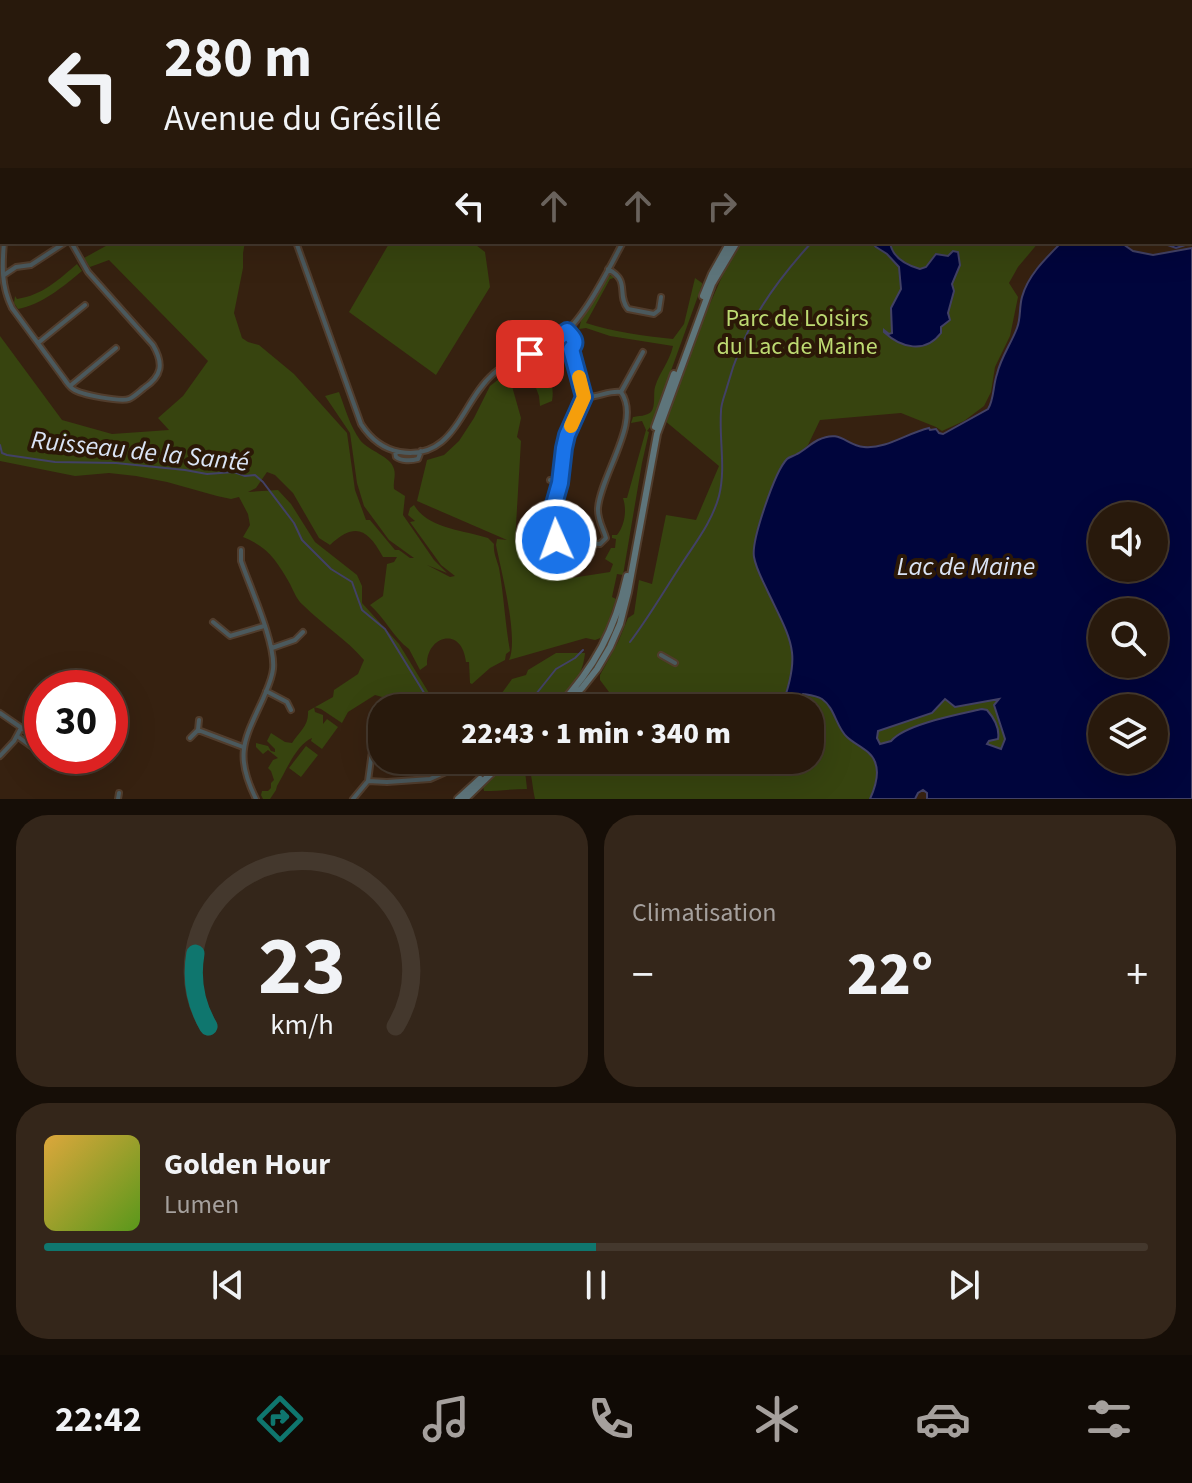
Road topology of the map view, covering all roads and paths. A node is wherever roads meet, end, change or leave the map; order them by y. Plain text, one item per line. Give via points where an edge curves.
1 (4, 244) edge
2 (65, 244) edge
3 (69, 244) edge
4 (297, 244) edge
5 (622, 244) edge
6 (729, 244) edge
7 (736, 244) edge
8 (608, 269) junction
9 (4, 275) junction
10 (661, 297) dead end
11 (85, 305) dead end
12 (567, 331) junction
13 (556, 341) junction
14 (38, 343) junction
15 (116, 348) dead end
16 (571, 349) junction
17 (643, 352) dead end
18 (70, 386) junction
19 (621, 392) junction
20 (584, 397) junction
21 (550, 480) dead end
22 (560, 483) junction
23 (559, 542) junction
24 (241, 550) dead end
25 (553, 553) dead end
26 (213, 622) dead end
27 (264, 626) junction
28 (303, 632) dead end
29 (272, 648) junction
30 (661, 655) dead end
31 (675, 663) dead end
32 (589, 676) junction
33 (266, 691) junction
34 (573, 694) edge
35 (291, 710) dead end
36 (0, 713) edge
37 (199, 720) dead end
38 (21, 728) junction
39 (24, 730) edge
40 (198, 730) junction
41 (17, 736) junction
42 (190, 738) dead end
43 (24, 741) edge
44 (243, 747) junction
45 (0, 756) edge
46 (369, 774) edge
47 (441, 774) edge
48 (488, 774) edge
49 (490, 774) edge
50 (368, 781) junction
51 (256, 799) edge
52 (353, 799) edge
53 (458, 799) edge
54 (465, 799) edge

1 - 9 street
2 - 9 street
3 - 18 street via 153,345 160,369 156,380 130,399 85,394
4 - 13 street via 359,419 375,440 395,451 432,448 447,437 495,372
5 - 8 street
6 - 32 street via 709,281 659,414 621,602
7 - 32 street via 712,284 657,431 624,611 610,647
8 - 10 street via 622,282 628,309 654,314
8 - 12 street
9 - 14 street via 7,298
11 - 14 street
12 - 13 street
12 - 16 street via 574,340
13 - 16 street via 564,350
14 - 18 street
15 - 18 street
16 - 20 street
17 - 19 street
19 - 20 street
19 - 23 street via 627,405 625,427 598,504 605,540
20 - 22 street via 567,435
21 - 22 street
22 - 23 street via 553,515
23 - 25 street
24 - 27 street
26 - 27 street via 230,636
27 - 29 street
28 - 29 street
29 - 33 street
30 - 31 street
32 - 34 street
33 - 35 street
33 - 44 street
36 - 38 street
37 - 40 street
38 - 39 street
38 - 41 street
40 - 42 street
40 - 44 street
41 - 43 street
41 - 45 street
44 - 51 street via 243,764
46 - 50 street
47 - 50 street
48 - 53 street
49 - 54 street
50 - 52 street

